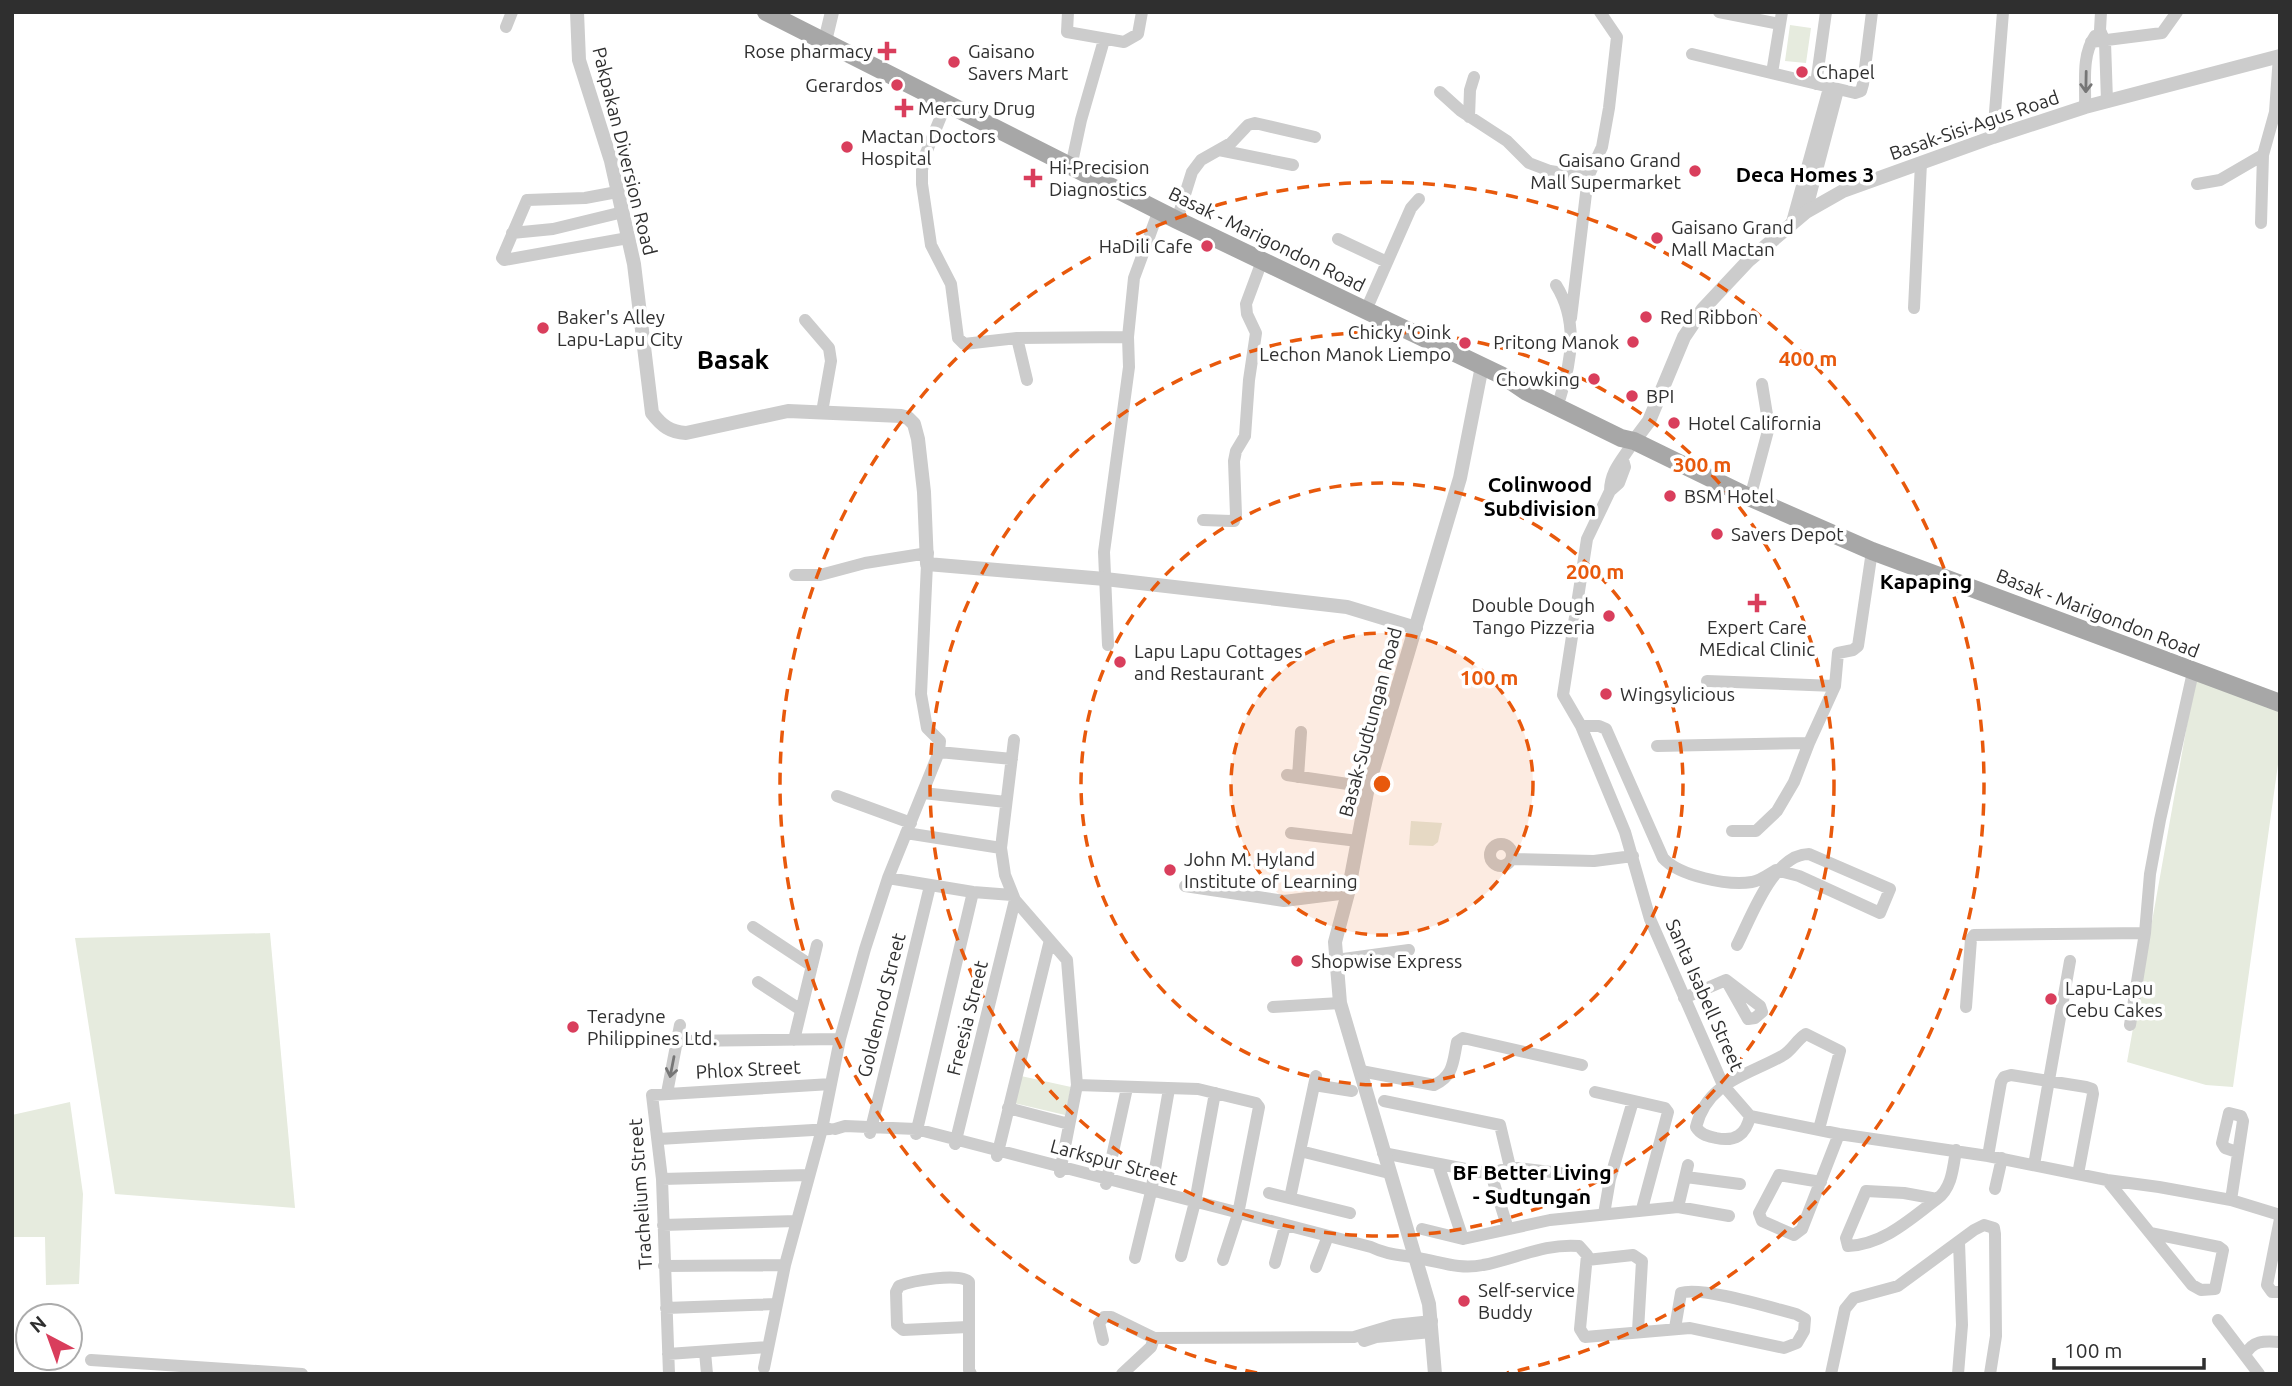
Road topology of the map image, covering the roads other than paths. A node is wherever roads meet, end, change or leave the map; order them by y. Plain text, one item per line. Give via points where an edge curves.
1 (512, 12) edge
2 (577, 12) edge
3 (766, 12) edge
4 (832, 12) edge
5 (1068, 12) edge
6 (1142, 12) edge
7 (1600, 12) edge
8 (1719, 12) edge
9 (1826, 12) edge
10 (1872, 12) edge
11 (2003, 12) edge
12 (2101, 12) edge
13 (2177, 12) edge
14 (1781, 18) edge
15 (506, 27) dead end
16 (2102, 36) junction
17 (1104, 40) junction
18 (825, 41) junction
19 (1692, 54) dead end
20 (2279, 56) edge
21 (1772, 73) junction
22 (1474, 77) dead end
23 (1828, 87) junction
24 (1440, 92) dead end
25 (2107, 102) junction
26 (946, 104) junction
27 (2085, 107) junction
28 (1469, 117) junction
29 (1315, 137) dead end
30 (1993, 137) junction
31 (1219, 150) junction
32 (2263, 155) junction
33 (1921, 163) junction
34 (1293, 165) dead end
35 (1071, 167) junction
36 (1588, 177) junction
37 (2197, 184) dead end
38 (617, 192) junction
39 (1419, 199) dead end
40 (1159, 210) junction
41 (623, 212) junction
42 (1806, 212) junction
43 (1177, 220) junction
44 (1792, 222) junction
45 (2261, 223) dead end
46 (512, 233) junction
47 (628, 238) junction
48 (1338, 239) dead end
49 (1262, 261) junction
50 (1387, 262) junction
51 (1556, 285) dead end
52 (1914, 308) dead end
53 (1366, 310) junction
54 (1570, 318) junction
55 (804, 320) dead end
56 (1128, 337) junction
57 (1017, 338) junction
58 (1482, 366) junction
59 (1505, 377) junction
60 (1027, 380) dead end
61 (1762, 384) dead end
62 (1560, 398) junction
63 (822, 412) junction
64 (1634, 441) junction
65 (1750, 498) junction
66 (1203, 520) dead end
67 (1872, 551) junction
68 (928, 559) junction
69 (795, 575) dead end
70 (1105, 579) junction
71 (1416, 628) junction
72 (1108, 645) dead end
73 (2193, 671) junction
74 (1707, 681) dead end
75 (1835, 686) junction
76 (2280, 703) edge
77 (1581, 726) junction
78 (1301, 732) dead end
79 (1014, 740) dead end
80 (1809, 743) junction
81 (1657, 746) dead end
82 (939, 747) junction
83 (1012, 759) junction
84 (1368, 787) junction
85 (923, 793) junction
86 (837, 796) dead end
87 (1006, 802) junction
88 (909, 828) junction
89 (1732, 831) dead end
90 (1291, 832) dead end
91 (1358, 841) junction
92 (1001, 848) junction
93 (1633, 856) junction
94 (1511, 859) dead end
95 (1776, 870) junction
96 (888, 878) junction
97 (930, 886) junction
98 (1185, 886) dead end
99 (973, 892) junction
100 (1348, 893) junction
101 (1013, 898) junction
102 (753, 927) dead end
103 (2145, 933) junction
104 (1050, 940) junction
105 (817, 945) dead end
106 (1737, 945) dead end
107 (1409, 950) dead end
108 (1336, 960) junction
109 (2070, 961) dead end
110 (812, 966) junction
111 (1726, 980) dead end
112 (758, 982) dead end
113 (1684, 998) junction
114 (1340, 1003) junction
115 (1273, 1007) dead end
116 (1966, 1007) dead end
117 (801, 1010) junction
118 (680, 1025) dead end
119 (2130, 1025) dead end
120 (840, 1039) junction
121 (794, 1040) junction
122 (677, 1041) junction
123 (1582, 1065) dead end
124 (1361, 1071) junction
125 (2049, 1081) junction
126 (831, 1084) junction
127 (1077, 1084) junction
128 (1723, 1085) junction
129 (1127, 1088) junction
130 (1169, 1088) junction
131 (1352, 1091) dead end
132 (1595, 1092) dead end
133 (667, 1093) junction
134 (1215, 1093) junction
135 (1384, 1101) dead end
136 (1633, 1101) junction
137 (1008, 1108) junction
138 (1750, 1116) junction
139 (1069, 1124) junction
140 (829, 1129) junction
141 (1819, 1129) junction
142 (870, 1130) junction
143 (916, 1132) junction
144 (1839, 1134) junction
145 (659, 1139) junction
146 (956, 1142) junction
147 (1956, 1150) junction
148 (1300, 1151) junction
149 (2237, 1152) dead end
150 (1383, 1153) junction
151 (997, 1154) junction
152 (1988, 1156) junction
153 (2003, 1158) junction
154 (1438, 1164) junction
155 (2034, 1165) junction
156 (1510, 1167) junction
157 (1061, 1170) junction
158 (1389, 1173) junction
159 (1491, 1174) junction
160 (2078, 1174) junction
161 (809, 1175) junction
162 (662, 1178) junction
163 (1611, 1179) junction
164 (2107, 1180) junction
165 (1106, 1182) junction
166 (1821, 1182) junction
167 (1740, 1184) dead end
168 (1995, 1189) dead end
169 (1269, 1193) dead end
170 (1151, 1194) junction
171 (1290, 1198) junction
172 (1937, 1199) junction
173 (2231, 1200) junction
174 (1194, 1205) junction
175 (1678, 1207) junction
176 (1642, 1209) junction
177 (1350, 1213) dead end
178 (1604, 1213) junction
179 (1237, 1216) junction
180 (1729, 1216) dead end
181 (2280, 1217) edge
182 (796, 1221) junction
183 (663, 1226) junction
184 (1284, 1229) junction
185 (1508, 1229) junction
186 (1422, 1230) dead end
187 (2150, 1233) junction
188 (1327, 1239) junction
189 (1463, 1239) junction
190 (1959, 1242) junction
191 (1181, 1256) dead end
192 (1416, 1257) junction
193 (1135, 1258) dead end
194 (1223, 1260) dead end
195 (1587, 1260) junction
196 (2275, 1260) edge
197 (1275, 1263) dead end
198 (785, 1265) junction
199 (664, 1266) junction
200 (1316, 1267) dead end
201 (2280, 1292) edge
202 (776, 1304) junction
203 (666, 1308) junction
204 (2218, 1320) dead end
205 (968, 1327) junction
206 (1432, 1327) junction
207 (1675, 1328) junction
208 (1638, 1331) junction
209 (1102, 1340) dead end
210 (1152, 1342) junction
211 (2280, 1342) edge
212 (768, 1347) junction
213 (705, 1352) junction
214 (668, 1354) junction
215 (2245, 1355) junction
216 (91, 1360) dead end
217 (764, 1368) dead end
218 (302, 1374) edge
219 (669, 1374) edge
220 (707, 1374) edge
221 (971, 1374) edge
222 (1122, 1374) edge
223 (1435, 1374) edge
224 (1831, 1374) edge
225 (1958, 1374) edge
226 (1990, 1374) edge
227 (2259, 1374) edge

1 - 15 street
2 - 38 street, Pakpakan Diversion Road via 579,60
3 - 18 main road, Basak - Marigondon Road
4 - 18 street
5 - 17 street via 1068,32
6 - 17 street via 1138,34 1124,42
7 - 36 street via 1617,37 1602,147
8 - 14 street
9 - 23 street
10 - 23 street via 1861,91
11 - 30 street
12 - 16 street
13 - 16 street via 2162,33
14 - 21 street
16 - 25 street
16 -> 27 street via 2091,43 2086,57
17 - 35 street
18 - 26 main road, Basak - Marigondon Road
19 - 21 street
20 - 25 street, Basak-Sisi-Agus Road
20 - 32 street via 2275,112
21 - 23 street
22 - 28 street
23 - 42 street
23 - 44 street
24 - 28 street
25 - 27 street, Basak-Sisi-Agus Road
26 - 35 main road, Basak - Marigondon Road
26 - 57 street via 926,153 922,184 931,245 951,284 958,338 964,344
27 - 30 street, Basak-Sisi-Agus Road
28 - 36 street via 1507,141 1529,163
29 - 31 street via 1255,123
30 - 33 street, Basak-Sisi-Agus Road
31 - 34 street
31 - 43 street via 1201,160 1192,172
32 - 37 street via 2220,180
32 - 45 street
33 - 42 street, Basak-Sisi-Agus Road via 1843,191
33 - 52 street
35 - 40 main road, Basak - Marigondon Road
36 - 54 street
38 - 41 street, Pakpakan Diversion Road
38 - 46 street via 531,199
39 - 50 street
40 - 43 main road, Basak - Marigondon Road
40 - 56 street via 1133,278
41 - 46 street via 552,229
41 - 47 street, Pakpakan Diversion Road
42 - 44 street, Basak-Sisi-Agus Road
43 - 49 main road, Basak - Marigondon Road
44 - 64 street, Basak-Sisi-Agus Road via 1703,309 1684,337 1649,422
46 - 47 street via 504,260
47 - 63 street, Pakpakan Diversion Road via 652,413 660,424 686,433 788,411
48 - 50 street
49 - 53 main road, Basak - Marigondon Road
49 - 66 street via 1246,304 1255,333 1245,436 1234,461 1236,515 1231,522
50 - 53 street
51 - 54 street
53 - 58 main road, Basak - Marigondon Road
54 - 62 street via 1568,365
55 - 63 street via 829,348
56 - 57 street
56 - 70 street via 1129,367 1104,552
57 - 60 street
58 - 59 main road, Basak - Marigondon Road
58 - 71 street, Basak-Sudtungan Road via 1460,478
59 - 62 main road, Basak - Marigondon Road via 1532,383
59 - 64 main road, Basak - Marigondon Road via 1527,392
61 - 65 street via 1769,427
62 - 64 main road, Basak - Marigondon Road via 1625,430
63 - 68 street, Pakpakan Diversion Road via 901,416 914,424
64 - 65 main road, Basak - Marigondon Road
64 - 77 street, Santa Isabell Street via 1623,460 1619,483 1610,491 1587,539 1563,688
65 - 67 main road, Basak - Marigondon Road
67 - 73 main road, Basak - Marigondon Road
67 - 75 street via 1858,646 1838,653
68 - 69 street
68 - 70 street
68 - 82 street, Pakpakan Diversion Road via 921,694 927,728
70 - 71 street via 1347,607
70 - 72 street
71 - 84 street, Basak-Sudtungan Road
73 - 76 main road, Basak - Marigondon Road
73 - 103 street via 2150,874
74 - 75 street
75 - 80 street
77 - 93 street, Santa Isabell Street
77 - 95 street via 1606,729 1670,865 1694,875 1738,883 1755,882
78 - 84 street via 1292,776
79 - 83 street
80 - 81 street
80 - 89 street via 1777,811 1756,831
82 - 83 street
82 - 85 street
83 - 87 street
84 - 91 street, Basak-Sudtungan Road
85 - 87 street
85 - 88 street
86 - 88 street
87 - 92 street
88 - 92 street
88 - 96 street
90 - 91 street
91 - 100 street, Basak-Sudtungan Road
92 - 101 street
93 - 94 street via 1594,861
93 - 113 street, Santa Isabell Street via 1650,919
95 - 95 street via 1880,914 1891,889 1809,854 1799,854
95 - 106 street
96 - 97 street
96 - 120 street
97 - 99 street
97 - 142 street, Goldenrod Street
98 - 100 street via 1284,901
99 - 101 street
99 - 143 street
100 - 108 street, Basak-Sudtungan Road via 1335,942
101 - 104 street
101 - 146 street, Freesia Street
102 - 110 street
103 - 116 street via 1974,935
103 - 119 street
104 - 127 street via 1067,960
104 - 137 street
105 - 110 street
107 - 108 street
108 - 114 street, Basak-Sudtungan Road
109 - 125 street
110 - 117 street
111 - 113 street
112 - 117 street
113 - 128 street, Santa Isabell Street
114 - 115 street
114 - 124 street, Basak-Sudtungan Road
117 - 121 street
118 - 122 street, Trachelium Street
120 - 121 street
120 - 126 street
121 - 122 street
122 -> 133 street, Trachelium Street
123 - 124 street via 1463,1038 1457,1042 1451,1073 1434,1085
124 - 150 street, Basak-Sudtungan Road
125 - 152 street via 2004,1077
125 - 155 street
125 - 160 street via 2092,1089
126 - 133 street, Phlox Street
126 - 140 street
127 - 129 street
127 - 139 street
128 - 138 street, Santa Isabell Street
128 - 138 street via 1702,1108 1696,1127 1699,1132 1735,1139 1748,1126
128 - 141 street via 1784,1055 1806,1034 1812,1036 1840,1054
129 - 130 street
129 - 165 street
130 - 134 street
130 - 170 street
131 - 148 street via 1315,1081
132 - 136 street
133 - 145 street, Trachelium Street via 652,1095
134 - 174 street
134 - 179 street via 1259,1107
135 - 156 street via 1500,1125
136 - 163 street
136 - 176 street via 1668,1112
137 - 139 street
137 - 151 street
138 - 141 street
139 - 157 street
140 - 142 street, Larkspur Street
140 - 145 street, Larkspur Street
140 - 161 street
141 - 144 street
142 - 143 street, Larkspur Street
143 - 146 street, Larkspur Street
144 - 147 street
144 - 166 street
145 - 162 street, Trachelium Street
146 - 151 street, Larkspur Street
147 - 152 street
147 - 172 street via 1950,1181
148 - 158 street
148 - 171 street
149 - 173 street
150 - 154 street
150 - 158 street, Basak-Sudtungan Road
151 - 157 street, Larkspur Street
152 - 153 street
153 - 155 street
153 - 168 street
154 - 159 street
154 - 189 street
155 - 160 street
156 - 159 street
156 - 163 street
157 - 165 street, Larkspur Street
158 - 192 street, Basak-Sudtungan Road
159 - 185 street
160 - 164 street
161 - 162 street
161 - 182 street
162 - 183 street, Trachelium Street
163 - 178 street
164 - 173 street
164 - 187 street
165 - 170 street, Larkspur Street
166 - 166 street via 1798,1233 1762,1222 1759,1213 1779,1175
167 - 175 street via 1687,1171
169 - 171 street
170 - 174 street, Larkspur Street
170 - 193 street
171 - 177 street
172 - 172 street via 1882,1239 1866,1245 1846,1243 1866,1191
173 - 181 street
174 - 179 street, Larkspur Street
174 - 191 street
175 - 176 street
175 - 180 street
176 - 178 street
178 - 185 street
179 - 184 street, Larkspur Street
179 - 194 street
181 - 196 street
182 - 183 street
182 - 198 street
183 - 199 street, Trachelium Street
184 - 188 street, Larkspur Street
184 - 197 street
185 - 189 street
186 - 189 street
187 - 187 street via 2196,1289 2215,1289 2223,1250
188 - 192 street, Larkspur Street via 1370,1253
188 - 200 street
190 - 224 street via 1898,1286 1849,1302
190 - 225 street via 1962,1325
190 - 226 street via 1984,1225 1994,1228 1996,1336
192 - 195 street, Larkspur Street via 1463,1268 1569,1245 1579,1246
192 - 206 street, Basak-Sudtungan Road
195 - 208 street via 1633,1255 1643,1261
195 - 208 street via 1580,1329 1585,1337
196 - 201 street via 2267,1285 2268,1290
198 - 199 street
198 - 202 street
199 - 203 street, Trachelium Street
202 - 203 street
202 - 212 street
203 - 214 street, Trachelium Street
204 - 215 street
205 - 205 street via 966,1278 899,1286 897,1325 903,1330
205 - 221 street
206 - 210 street via 1394,1325 1357,1344
206 - 223 street, Basak-Sudtungan Road
207 - 207 street via 1684,1292 1716,1295 1805,1319 1797,1343 1784,1348
207 - 208 street
209 - 210 street via 1099,1323 1111,1317
210 - 222 street
211 - 215 street via 2262,1341 2250,1346
212 - 213 street
212 - 217 street
213 - 214 street
213 - 220 street
214 - 219 street, Trachelium Street
215 - 227 street
216 - 218 street

